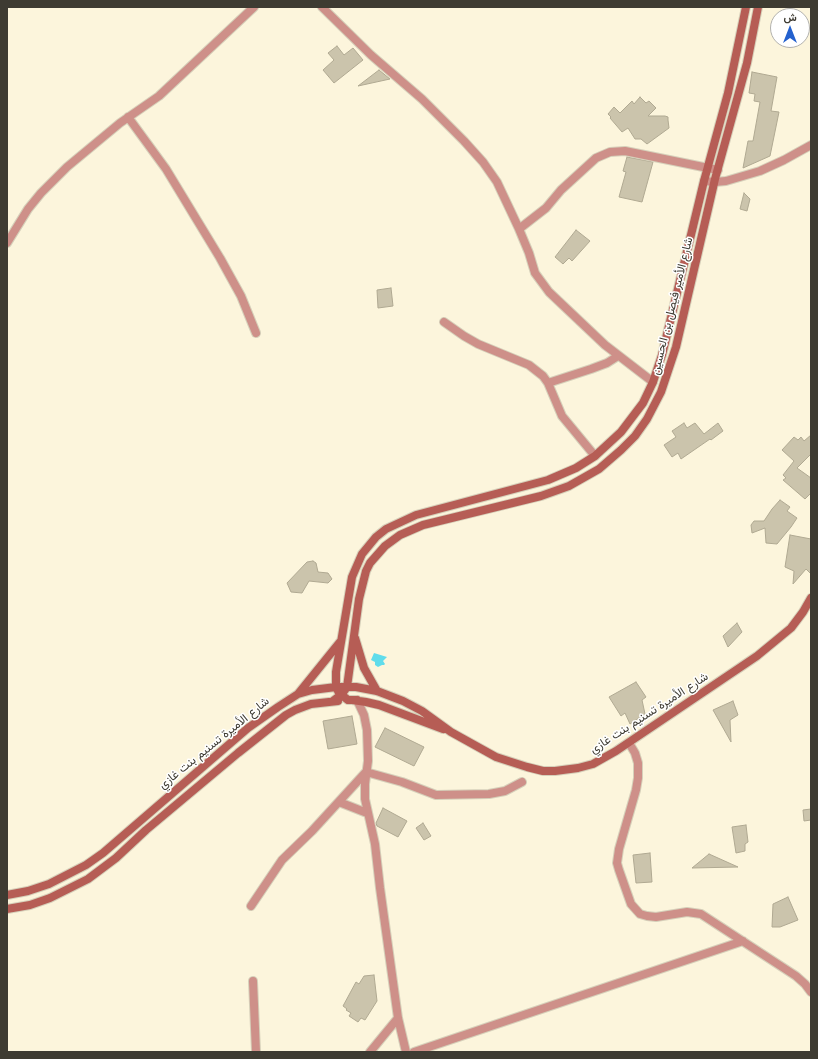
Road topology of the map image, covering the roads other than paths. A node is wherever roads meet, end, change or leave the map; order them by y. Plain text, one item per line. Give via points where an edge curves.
1 (254, 7) edge
2 (322, 7) edge
3 (746, 7) edge
4 (758, 7) edge
5 (128, 117) junction
6 (811, 145) edge
7 (708, 167) junction
8 (718, 170) junction
9 (704, 182) junction
10 (714, 182) junction
11 (519, 229) junction
12 (7, 243) edge
13 (444, 322) dead end
14 (256, 333) dead end
15 (618, 356) junction
16 (653, 382) junction
17 (548, 383) junction
18 (595, 456) junction
19 (811, 598) edge
20 (354, 636) junction
21 (341, 641) junction
22 (336, 687) junction
23 (347, 687) junction
24 (377, 691) junction
25 (298, 694) junction
26 (342, 695) junction
27 (357, 700) junction
28 (333, 701) junction
29 (451, 732) junction
30 (629, 743) junction
31 (366, 772) junction
32 (522, 782) dead end
33 (339, 802) junction
34 (367, 813) junction
35 (7, 895) edge
36 (251, 906) dead end
37 (7, 909) edge
38 (743, 941) junction
39 (253, 981) dead end
40 (811, 992) edge
41 (398, 1018) junction
42 (256, 1052) edge
43 (370, 1052) edge
44 (406, 1052) edge
45 (414, 1052) edge

1 - 5 street via 159,96
2 - 11 street via 371,55 422,99 478,155 497,182
3 - 7 street, شارع الأمير فيصل بن الحسين via 728,93
4 - 8 street, شارع الأمير فيصل بن الحسين via 747,63
5 - 12 street via 67,167 41,193
5 - 14 street via 166,168 220,258 241,296
6 - 10 street via 760,171
7 - 8 street
7 - 9 street, شارع الأمير فيصل بن الحسين
7 - 11 street via 625,151 603,154 561,190 546,208
8 - 10 street, شارع الأمير فيصل بن الحسين
9 - 10 street
9 - 16 street, شارع الأمير فيصل بن الحسين via 664,349
10 - 20 street, شارع الأمير فيصل بن الحسين via 669,372 647,419 635,436 599,468 554,492 423,525 392,541 378,553 366,571
11 - 15 street via 541,283 585,328
13 - 17 street via 478,344 529,365
15 - 16 street
15 - 17 street via 607,363
16 - 18 street, شارع الأمير فيصل بن الحسين via 631,420
17 - 18 street via 562,416
18 - 21 street, شارع الأمير فيصل بن الحسين via 576,468 548,480 435,510 386,529 369,545 356,564
19 - 30 street, شارع الأميرة تسنيم بنت غازي via 791,628 766,649
20 - 23 street, شارع الأمير فيصل بن الحسين
20 - 24 street via 364,668
21 - 22 street, شارع الأمير فيصل بن الحسين
21 - 25 street
22 - 23 street, شارع الأميرة تسنيم بنت غازي
22 - 25 street, شارع الأميرة تسنيم بنت غازي
22 - 26 street
23 - 24 street, شارع الأميرة تسنيم بنت غازي
23 - 26 street, شارع الأمير فيصل بن الحسين
24 - 29 street, شارع الأميرة تسنيم بنت غازي via 422,711
25 - 35 street, شارع الأميرة تسنيم بنت غازي via 248,728 86,865 49,884
26 - 27 street via 348,700
26 - 28 street, شارع الأمير فيصل بن الحسين
27 - 28 street, شارع الأميرة تسنيم بنت غازي
27 - 29 street, شارع الأميرة تسنيم بنت غازي via 379,705
27 - 31 street via 367,730
28 - 37 street, شارع الأميرة تسنيم بنت غازي via 311,704 286,715 146,830 116,858 88,878 50,898
29 - 30 street, شارع الأميرة تسنيم بنت غازي via 496,756 527,767 554,771 593,764
30 - 38 street via 638,763 638,778 617,863 630,904 640,914 647,916 687,912 701,914
31 - 32 street via 436,795 489,794 505,791
31 - 33 street
31 - 34 street via 364,791
33 - 34 street
33 - 36 street via 282,860
34 - 41 street via 375,844
38 - 40 street via 796,976
38 - 45 street
39 - 42 street
41 - 43 street
41 - 44 street

